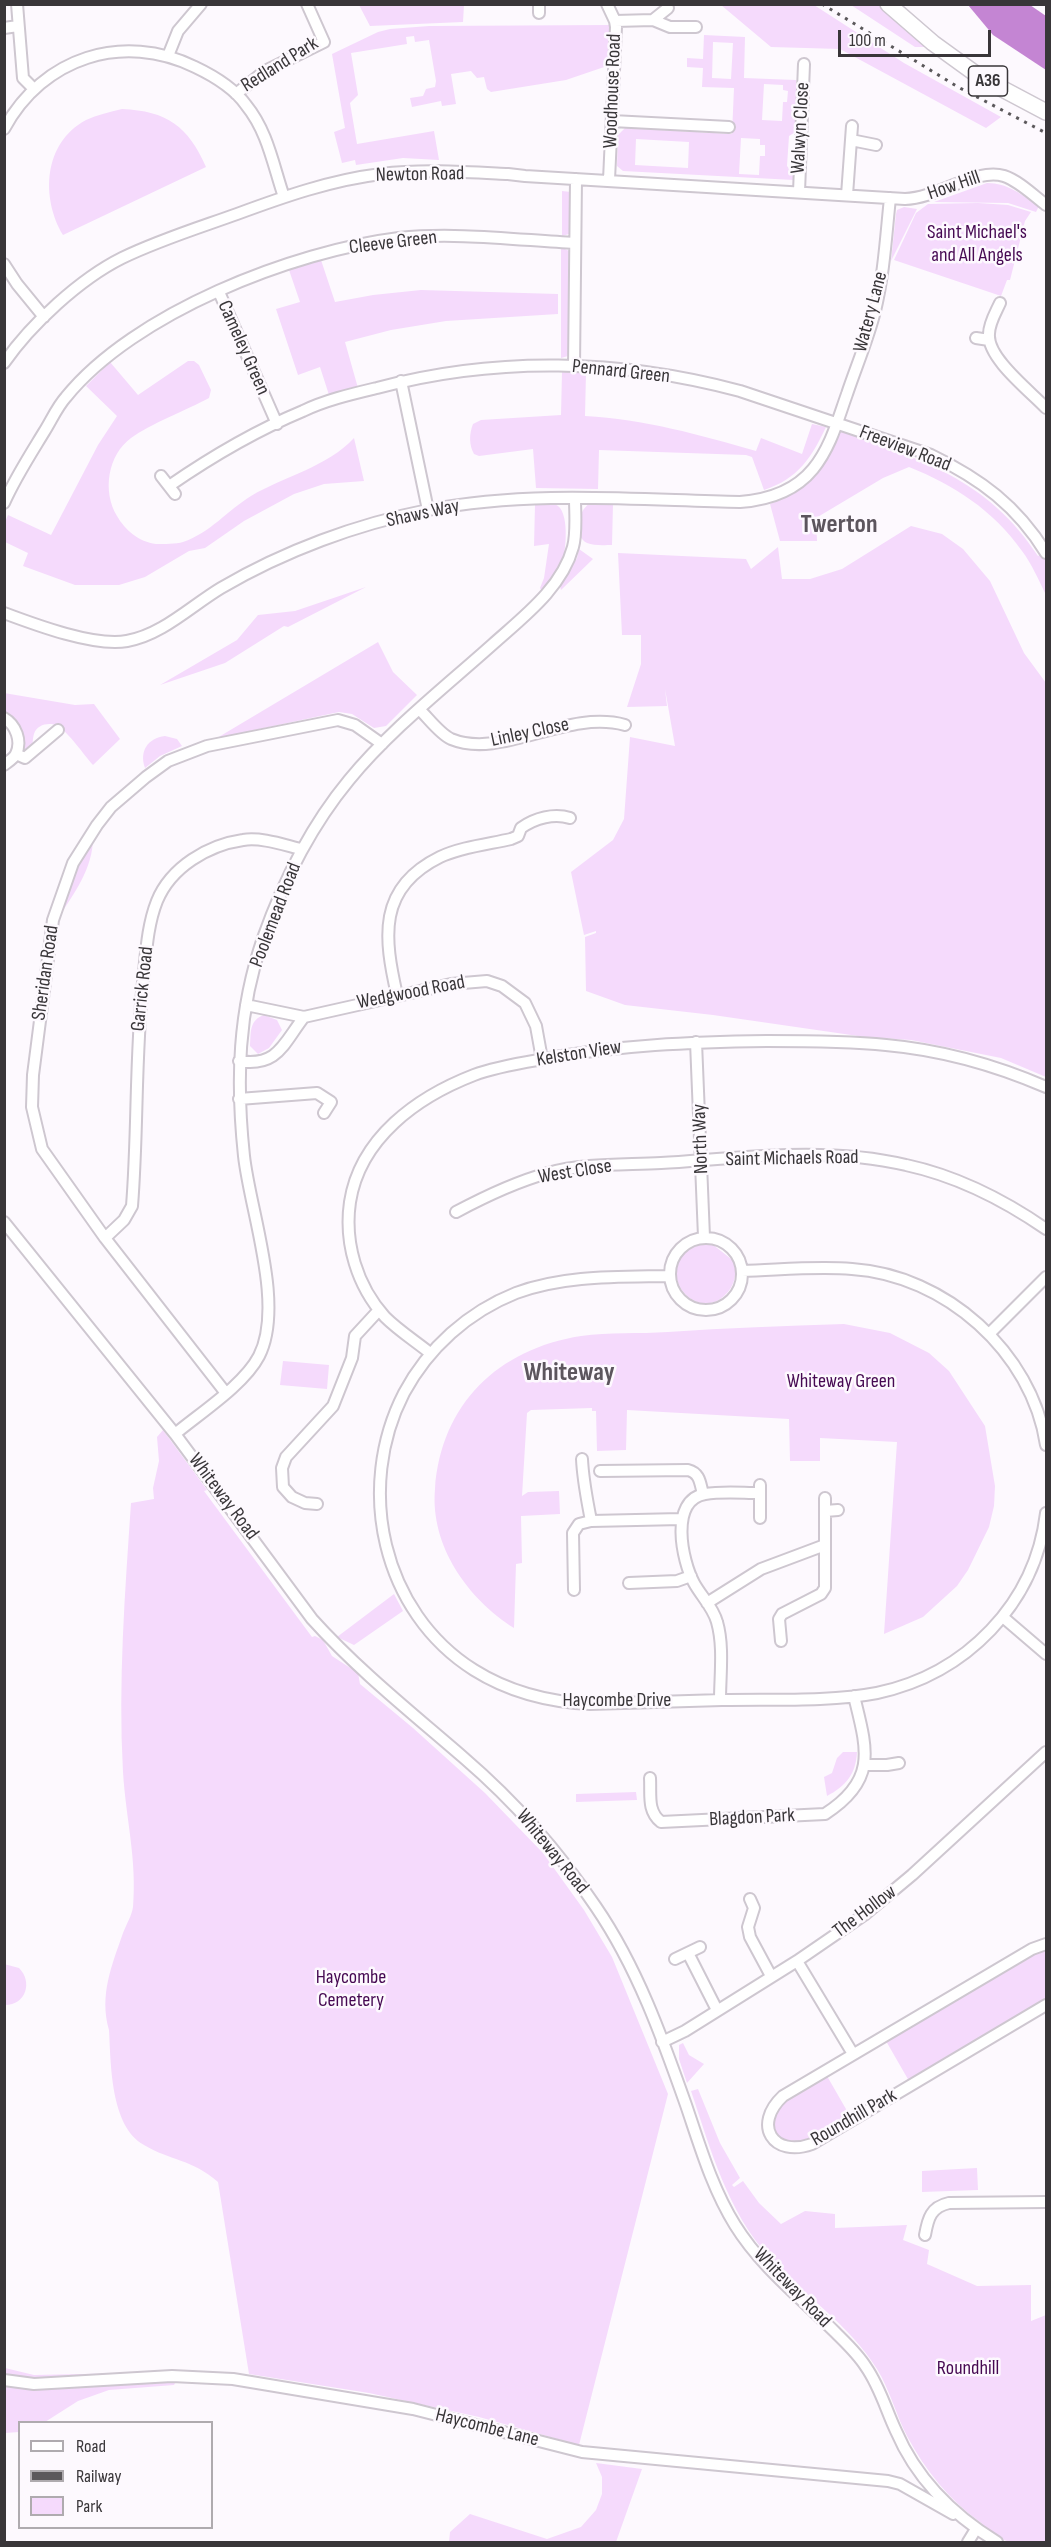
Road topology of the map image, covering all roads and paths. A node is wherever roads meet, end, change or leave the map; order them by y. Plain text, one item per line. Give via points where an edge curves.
1 (16, 4) edge
2 (201, 4) edge
3 (307, 4) edge
4 (606, 4) edge
5 (888, 4) edge
6 (668, 8) dead end
7 (653, 20) junction
8 (615, 21) junction
9 (18, 26) junction
10 (696, 27) dead end
11 (4, 28) edge
12 (168, 56) junction
13 (804, 64) dead end
14 (34, 89) junction
15 (236, 93) junction
16 (1047, 112) edge
17 (612, 121) junction
18 (852, 126) dead end
19 (729, 127) dead end
20 (4, 129) edge
21 (851, 140) junction
22 (876, 145) dead end
23 (576, 179) junction
24 (609, 180) junction
25 (799, 192) junction
26 (848, 195) junction
27 (284, 197) junction
28 (890, 198) junction
29 (1047, 205) edge
30 (575, 243) junction
31 (4, 264) edge
32 (219, 292) junction
33 (1000, 303) dead end
34 (44, 317) junction
35 (976, 338) dead end
36 (989, 340) junction
37 (4, 363) edge
38 (574, 366) junction
39 (400, 381) junction
40 (1047, 408) edge
41 (277, 424) junction
42 (836, 424) junction
43 (161, 476) dead end
44 (575, 498) junction
45 (4, 503) edge
46 (428, 510) junction
47 (1047, 554) edge
48 (4, 613) edge
49 (420, 710) junction
50 (4, 718) edge
51 (619, 720) dead end
52 (58, 730) dead end
53 (382, 744) junction
54 (15, 754) junction
55 (4, 765) edge
56 (570, 818) dead end
57 (301, 849) junction
58 (397, 995) junction
59 (246, 1005) junction
60 (304, 1017) junction
61 (696, 1042) junction
62 (542, 1059) junction
63 (239, 1061) junction
64 (1047, 1087) edge
65 (239, 1099) junction
66 (324, 1113) dead end
67 (702, 1160) junction
68 (455, 1212) dead end
69 (4, 1222) edge
70 (1047, 1229) edge
71 (704, 1237) junction
72 (105, 1238) junction
73 (742, 1271) junction
74 (669, 1275) junction
75 (1047, 1277) edge
76 (379, 1310) junction
77 (990, 1333) junction
78 (429, 1353) junction
79 (225, 1392) junction
80 (1041, 1407) edge
81 (175, 1434) junction
82 (1047, 1445) edge
83 (582, 1459) dead end
84 (600, 1471) dead end
85 (703, 1494) junction
86 (825, 1498) dead end
87 (318, 1504) dead end
88 (838, 1510) dead end
89 (825, 1511) junction
90 (1047, 1513) edge
91 (760, 1518) dead end
92 (681, 1519) junction
93 (591, 1521) junction
94 (1044, 1539) edge
95 (825, 1545) junction
96 (691, 1576) junction
97 (641, 1582) junction
98 (629, 1583) dead end
99 (574, 1590) dead end
100 (641, 1594) dead end
101 (707, 1603) junction
102 (1004, 1618) junction
103 (781, 1641) dead end
104 (1047, 1654) edge
105 (854, 1696) junction
106 (720, 1700) junction
107 (1046, 1754) edge
108 (899, 1763) dead end
109 (865, 1765) junction
110 (650, 1778) dead end
111 (750, 1899) dead end
112 (1047, 1944) edge
113 (700, 1947) dead end
114 (688, 1953) junction
115 (675, 1959) dead end
116 (797, 1961) junction
117 (771, 1976) junction
118 (1047, 2005) edge
119 (717, 2010) junction
120 (662, 2042) junction
121 (854, 2054) junction
122 (1047, 2202) edge
123 (925, 2235) dead end
124 (4, 2380) edge
125 (961, 2518) junction
126 (976, 2529) junction
127 (968, 2542) edge
128 (998, 2542) edge

1 - 9 street
2 - 12 street via 178,32
3 - 15 street, Redland Park via 324,42 260,73
4 - 8 street, Woodhouse Road
5 - 16 highway, A36 via 980,77
6 - 7 street
7 - 8 street
7 - 10 street via 670,27
8 - 17 street, Woodhouse Road
9 - 11 street
9 - 14 street via 23,78
12 - 14 street, Redland Park via 139,51 104,53 60,70
12 - 15 street, Redland Park via 204,71
13 - 25 street, Walwyn Close
14 - 20 street, Redland Park
15 - 27 street, Redland Park via 265,138
17 - 19 street
17 - 24 street, Woodhouse Road
18 - 21 street
21 - 22 street
21 - 26 street
23 - 24 street, Newton Road
23 - 27 street, Newton Road via 403,172 344,181
23 - 30 street
24 - 25 street, Newton Road
25 - 26 street, Newton Road
26 - 28 street, Newton Road
27 - 34 street, Newton Road via 166,238 120,259 87,279
28 - 29 street, How Hill via 927,197 990,174 1010,179
28 - 42 street, Watery Lane via 875,312
30 - 32 street, Cleeve Green via 444,236 400,238 303,259
30 - 38 street
31 - 34 street
32 - 41 street, Cameley Green
32 - 45 street, Cameley Green via 147,327 93,370 65,398
33 - 36 street
34 - 37 street, Newton Road
35 - 36 street
36 - 40 street via 998,360
38 - 39 street, Pennard Green via 496,367
38 - 42 street, Pennard Green via 638,370 715,384
39 - 41 street via 304,410
39 - 46 street
41 - 43 street via 218,452 172,490
42 - 44 street, Shaws Way via 813,469 770,497 740,502
42 - 47 street, Freeview Road via 958,468 1014,510
44 - 46 street, Shaws Way via 488,501
44 - 49 street, Poolemead Road via 573,546 553,585
46 - 48 street, Shaws Way via 347,533 265,565 142,638 125,642 92,640
49 - 51 street, Linley Close via 449,738 483,744 563,725
49 - 53 street, Poolemead Road
50 - 54 street via 16,731
52 - 54 street via 25,758
53 - 57 street, Poolemead Road via 350,779
53 - 72 street, Sheridan Road via 356,724 338,720 188,753 168,761 111,807 73,863 53,920 32,1107 42,1149
54 - 55 street
56 - 58 street via 536,820 511,839 441,856 409,880 392,908 388,929 387,951
57 - 59 street, Poolemead Road via 262,939
57 - 72 street, Garrick Road via 244,840 202,852 176,872 158,899 146,951 138,1024 132,1206
58 - 60 street, Wedgwood Road
58 - 62 street, Wedgwood Road via 470,981 502,986 525,1003 536,1026
59 - 60 street, Wedgwood Road
59 - 63 street, Poolemead Road
60 - 63 street via 275,1056 254,1063
61 - 62 street, Kelston View via 616,1047
61 - 64 street, Kelston View via 887,1045 1003,1068
61 - 67 street, North Way
62 - 76 street, Kelston View via 476,1074 445,1089 400,1118 373,1145 358,1171 348,1218 357,1273
63 - 65 street, Poolemead Road
65 - 66 street via 316,1093 331,1102
65 - 79 street, Poolemead Road via 244,1159 269,1323 259,1356 249,1371
67 - 68 street, West Close via 550,1172 502,1188
67 - 70 street, Saint Michaels Road via 823,1155 907,1165 989,1194
67 - 71 street, North Way
69 - 81 street, Whiteway Road
71 - 73 street via 730,1246
71 - 74 street via 691,1240 676,1252
72 - 79 street, Sheridan Road
73 - 74 street via 736,1295 725,1305 708,1310 690,1307 680,1300
73 - 77 street via 853,1269 881,1273 933,1292
74 - 78 street, Haycombe Drive via 578,1279 534,1287 483,1310
75 - 77 street
76 - 78 street, Kelston View
76 - 87 street via 355,1336 350,1368 333,1406 286,1457 282,1468 283,1487 292,1497
77 - 80 street
78 - 106 street, Haycombe Drive via 398,1406 388,1432 378,1499 393,1569 422,1621 475,1670 547,1700 590,1704
79 - 81 street, Poolemead Road
80 - 82 street
81 - 120 street, Whiteway Road via 312,1619 419,1721 465,1759 558,1855 599,1911 631,1966
83 - 93 street
84 - 85 street via 688,1470 699,1478
85 - 91 street via 760,1489
85 - 92 street via 692,1501
86 - 89 street
88 - 89 street
89 - 95 street
90 - 94 street, Haycombe Drive
92 - 93 street
92 - 96 street via 683,1551
93 - 99 street via 579,1524 573,1533
94 - 102 street, Haycombe Drive
95 - 101 street via 761,1569
95 - 103 street via 825,1588 782,1614
96 - 97 street via 677,1581
96 - 101 street
97 - 98 street
97 - 100 street
101 - 106 street via 719,1629
102 - 104 street
102 - 105 street, Haycombe Drive via 940,1671 900,1687
105 - 106 street, Haycombe Drive
105 - 109 street, Blagdon Park via 864,1736
107 - 116 street, The Hollow via 888,1896
108 - 109 street
109 - 110 street, Blagdon Park via 856,1788 842,1803 825,1814 814,1815 661,1822 651,1810
111 - 117 street via 754,1908 748,1927 750,1937
112 - 121 street, Roundhill Park via 1032,1949
113 - 114 street
114 - 115 street
114 - 119 street
116 - 117 street, The Hollow
116 - 121 street
117 - 119 street, The Hollow
118 - 121 street, Roundhill Park via 812,2144 791,2148 778,2143 767,2124 772,2106
119 - 120 street, The Hollow
120 - 125 street, Whiteway Road via 712,2181 736,2226 772,2273 867,2368 908,2455
122 - 123 street via 938,2205 928,2218
124 - 125 street, Haycombe Lane via 34,2384 172,2376 232,2379 413,2409 582,2452 888,2481
125 - 126 street, Whiteway Road
126 - 127 street
126 - 128 street, Whiteway Road

